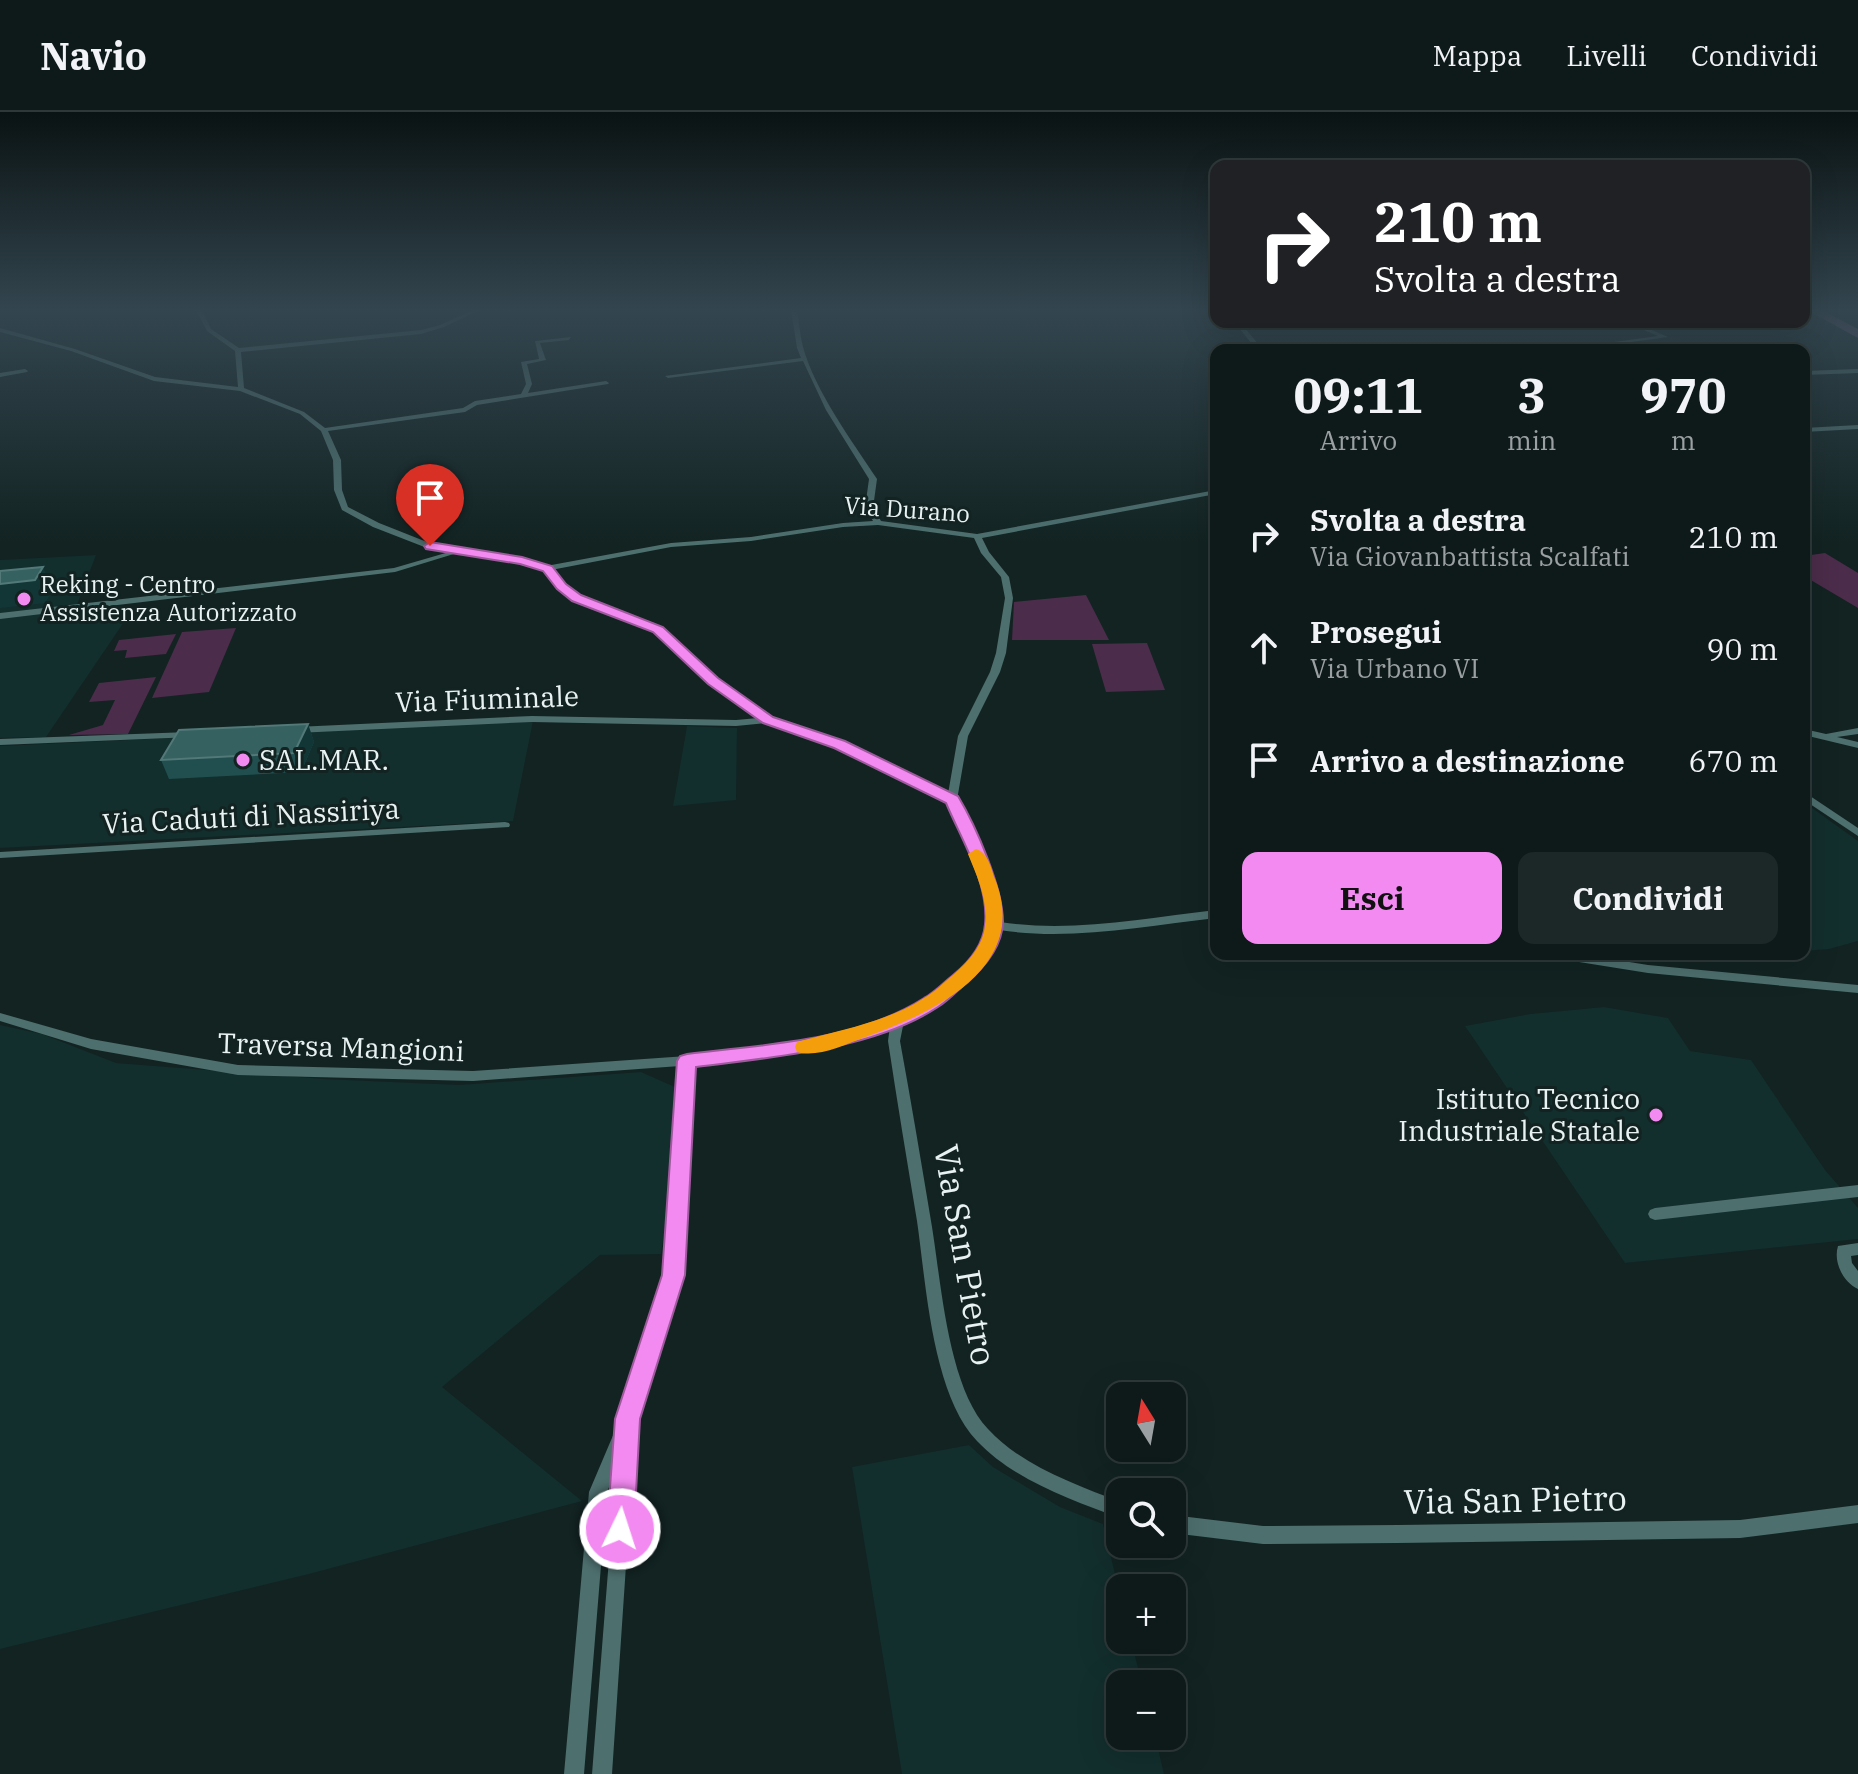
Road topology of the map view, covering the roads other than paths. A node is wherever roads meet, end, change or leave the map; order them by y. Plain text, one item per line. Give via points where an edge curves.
1 (228, 388) edge
2 (527, 388) edge
3 (577, 388) edge
4 (818, 388) edge
5 (241, 389) joint
6 (523, 396) junction
7 (1858, 427) edge
8 (324, 430) junction
9 (1810, 430) edge
10 (1210, 493) edge
11 (878, 523) junction
12 (977, 536) junction
13 (456, 552) junction
14 (547, 568) junction
15 (0, 616) edge
16 (768, 720) junction
17 (285, 731) edge
18 (1858, 731) edge
19 (1810, 733) edge
20 (208, 734) edge
21 (1822, 736) junction
22 (0, 742) edge
23 (1858, 745) edge
24 (1810, 799) edge
25 (952, 800) junction
26 (505, 825) dead end
27 (1858, 833) edge
28 (0, 855) edge
29 (1210, 915) edge
30 (994, 925) junction
31 (1592, 960) edge
32 (1858, 989) edge
33 (0, 1017) edge
34 (898, 1019) junction
35 (687, 1061) junction
36 (1858, 1191) edge
37 (1655, 1214) dead end
38 (1858, 1249) edge
39 (1858, 1283) edge
40 (628, 1419) junction
41 (1106, 1505) edge
42 (1858, 1514) edge
43 (1186, 1526) edge
44 (574, 1774) edge
45 (602, 1774) edge

1 - 5 street
2 - 6 street
3 - 6 street
4 - 11 street via 873,479 869,508
5 - 8 street via 302,413
6 - 8 street via 475,403 465,410
7 - 9 street
8 - 13 street via 337,460 345,508 402,536
10 - 12 street, Via Durano
11 - 12 street, Via Durano
11 - 14 street, Via Durano via 671,545
12 - 25 street via 1005,577 1009,598 1001,653 963,736
13 - 14 street
13 - 15 street via 395,570
14 - 16 street via 577,598 658,629 707,676
16 - 17 street, Via Fiuminale via 532,719
16 - 25 street via 840,744
18 - 21 street
19 - 21 street
20 - 22 street
21 - 23 street
24 - 27 street
25 - 30 street via 986,873
26 - 28 street, Via Caduti di Nassiriya
29 - 30 street via 1093,928
30 - 34 street, Traversa Mangioni via 987,950 969,971 931,1003
31 - 32 street
33 - 35 street, Traversa Mangioni via 91,1044 238,1070 473,1076
34 - 35 street, Traversa Mangioni via 831,1042
34 - 41 street, Via San Pietro via 894,1041 959,1398 980,1434 1021,1464
35 - 40 street via 673,1275
36 - 37 street
38 - 39 street via 1843,1250 1845,1265
40 - 44 street via 598,1492
40 - 45 street
42 - 43 street, Via San Pietro via 1740,1529 1263,1535

